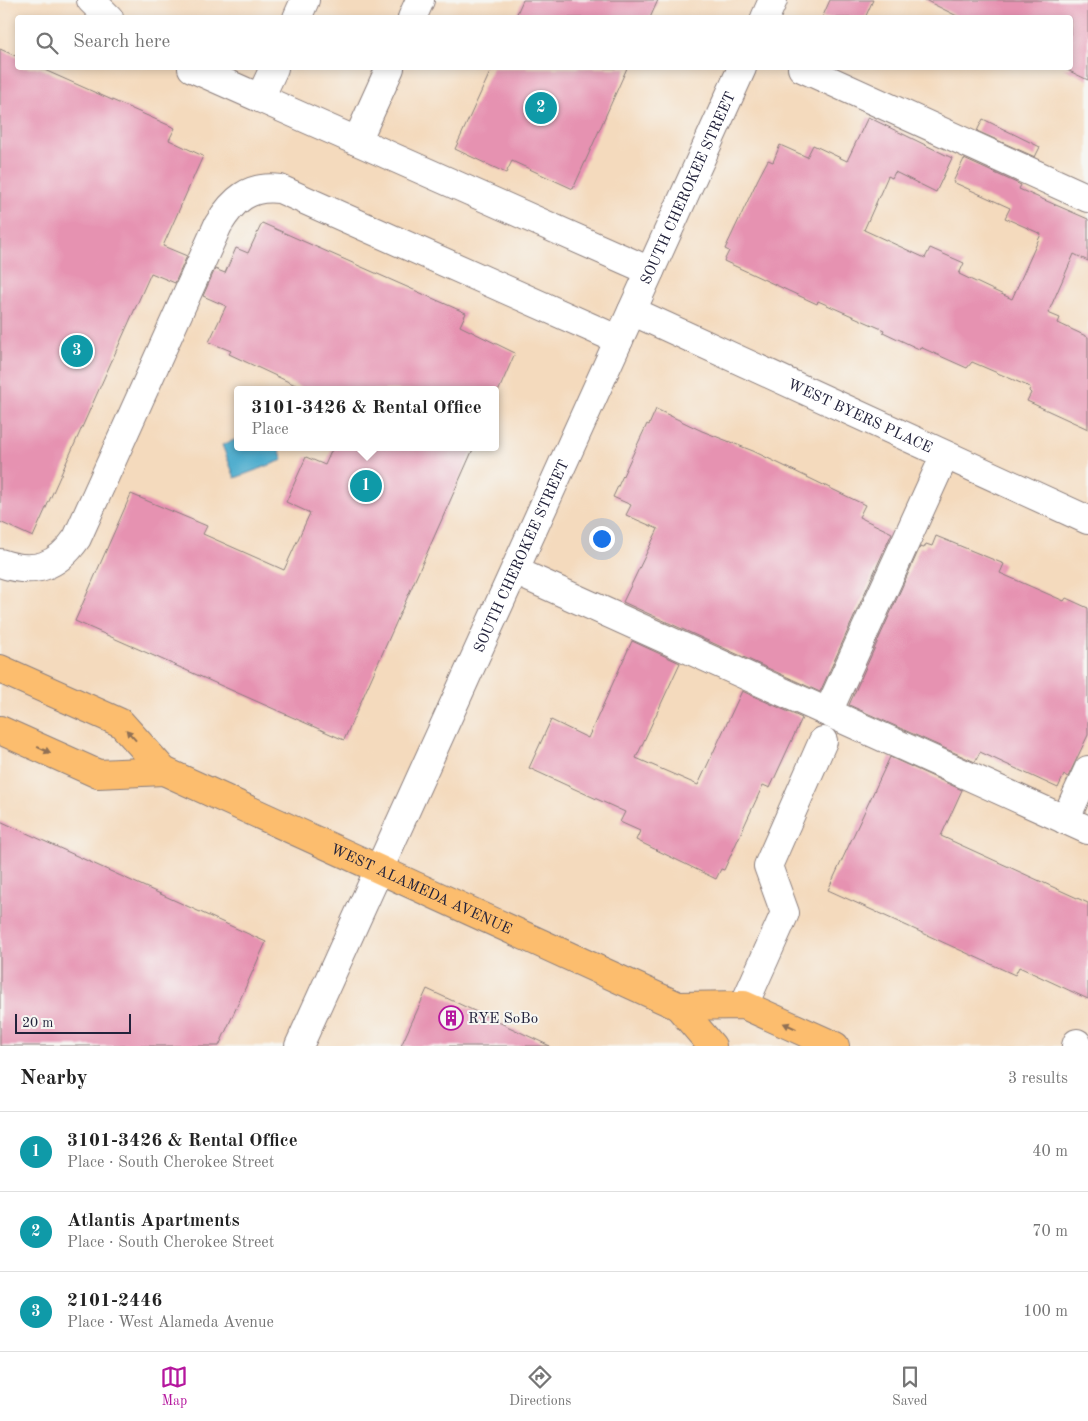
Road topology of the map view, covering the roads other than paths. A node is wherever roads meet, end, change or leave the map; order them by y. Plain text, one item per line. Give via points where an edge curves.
1 (91, 0) edge
2 (305, 0) edge
3 (420, 0) edge
4 (773, 0) edge
5 (106, 15) edge
6 (298, 15) edge
7 (413, 15) edge
8 (766, 15) edge
9 (197, 70) edge
10 (273, 70) edge
11 (389, 70) edge
12 (741, 70) edge
13 (806, 70) edge
14 (260, 98) junction
15 (356, 141) junction
16 (1088, 198) edge
17 (650, 272) junction
18 (632, 311) junction
19 (619, 340) junction
20 (945, 455) junction
21 (1088, 520) edge
22 (0, 563) edge
23 (514, 571) junction
24 (0, 669) edge
25 (828, 712) junction
26 (0, 730) edge
27 (823, 741) dead end
28 (1088, 770) edge
29 (164, 771) junction
30 (1076, 825) edge
31 (379, 869) junction
32 (744, 1005) junction
33 (678, 1006) junction
34 (299, 1046) edge
35 (712, 1046) edge
36 (835, 1046) edge

1 - 5 street
2 - 6 street
3 - 7 street
4 - 8 street
9 - 14 street
10 - 14 street
11 - 15 street
12 - 17 street, SOUTH CHEROKEE STREET
13 - 16 street
14 - 15 street
15 - 17 street
17 - 18 street, SOUTH CHEROKEE STREET
18 - 19 street, SOUTH CHEROKEE STREET
18 - 20 street, WEST BYERS PLACE
19 - 22 street via 280,189 248,192 229,207 218,225 78,538 58,560 42,567 21,568
19 - 23 street, SOUTH CHEROKEE STREET
20 - 21 street, WEST BYERS PLACE
20 - 25 street
23 - 25 street
23 - 31 street, SOUTH CHEROKEE STREET
29 -> 24 main road, WEST ALAMEDA AVENUE via 121,723
25 - 30 street
26 -> 29 main road, WEST ALAMEDA AVENUE via 98,774
27 - 32 street via 768,866 785,913
28 - 30 street
29 - 31 main road, WEST ALAMEDA AVENUE
31 - 33 main road, WEST ALAMEDA AVENUE
31 - 34 street, SOUTH CHEROKEE STREET
32 - 33 main road, WEST ALAMEDA AVENUE
36 -> 32 main road, WEST ALAMEDA AVENUE
33 - 35 main road, WEST ALAMEDA AVENUE

